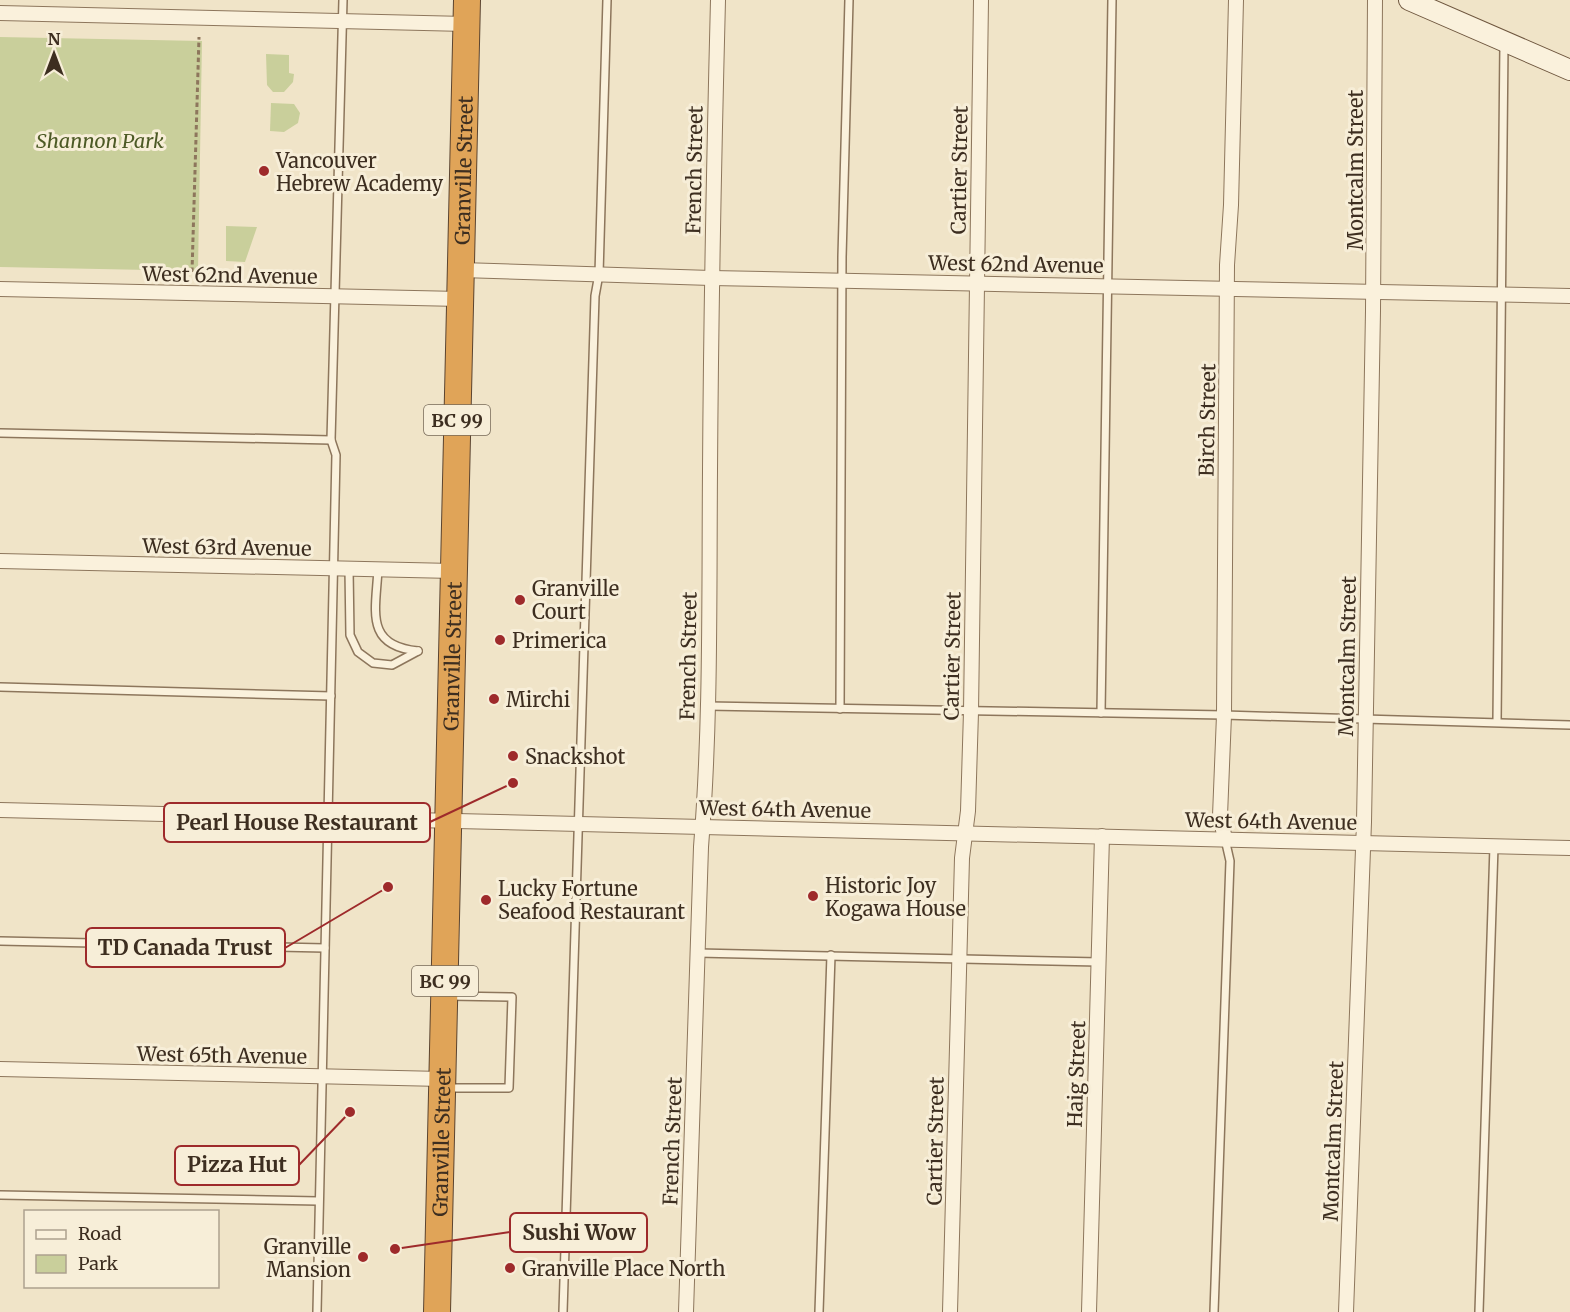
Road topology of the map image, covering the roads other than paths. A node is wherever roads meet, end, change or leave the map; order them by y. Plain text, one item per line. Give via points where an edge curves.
1 (343, 0) edge
2 (607, 0) edge
3 (718, 0) edge
4 (849, 0) edge
5 (981, 0) edge
6 (1112, 0) edge
7 (1236, 0) edge
8 (1375, 0) edge
9 (1409, 0) edge
10 (466, 12) edge
11 (0, 13) edge
12 (343, 21) junction
13 (1504, 42) junction
14 (1570, 70) edge
15 (461, 270) junction
16 (599, 274) junction
17 (711, 278) junction
18 (842, 279) junction
19 (976, 283) junction
20 (1107, 285) junction
21 (0, 289) edge
22 (1228, 289) junction
23 (1373, 293) junction
24 (1500, 294) junction
25 (1570, 296) edge
26 (334, 297) junction
27 (460, 299) junction
28 (0, 433) edge
29 (331, 440) junction
30 (0, 561) edge
31 (333, 568) junction
32 (349, 569) junction
33 (378, 569) junction
34 (453, 571) junction
35 (0, 687) edge
36 (331, 696) junction
37 (708, 706) junction
38 (840, 709) junction
39 (971, 712) junction
40 (1101, 713) junction
41 (1224, 716) junction
42 (1365, 720) junction
43 (1497, 722) junction
44 (1570, 725) edge
45 (0, 810) edge
46 (327, 818) junction
47 (448, 821) junction
48 (578, 823) junction
49 (702, 827) junction
50 (965, 833) junction
51 (1102, 837) junction
52 (1225, 839) junction
53 (1363, 842) junction
54 (1494, 846) junction
55 (1570, 848) edge
56 (0, 941) edge
57 (325, 948) junction
58 (698, 952) junction
59 (831, 955) junction
60 (959, 958) junction
61 (1098, 962) junction
62 (444, 996) junction
63 (0, 1069) edge
64 (321, 1077) junction
65 (442, 1083) junction
66 (0, 1195) edge
67 (318, 1201) junction
68 (316, 1312) edge
69 (437, 1312) edge
70 (563, 1312) edge
71 (686, 1312) edge
72 (819, 1312) edge
73 (950, 1312) edge
74 (1089, 1312) edge
75 (1214, 1312) edge
76 (1346, 1312) edge
77 (1479, 1312) edge

1 - 12 lane
2 - 16 lane
3 - 17 street, French Street
4 - 18 lane
5 - 19 street, Cartier Street
6 - 20 lane
7 - 22 street, Birch Street
8 - 23 street, Montcalm Street
9 - 13 street
10 - 12 street
10 - 15 highway, Granville Street / BC 99
11 - 12 street
12 - 26 lane
13 - 14 street
13 - 24 lane
15 - 16 street, West 62nd Avenue
15 - 27 highway, Granville Street / BC 99
16 - 17 street, West 62nd Avenue
16 - 48 lane via 595,296
17 - 18 street, West 62nd Avenue
17 - 37 street, French Street
18 - 19 street, West 62nd Avenue
18 - 38 lane
19 - 20 street, West 62nd Avenue
19 - 39 street, Cartier Street
20 - 22 street, West 62nd Avenue
20 - 40 lane
21 - 26 street, West 62nd Avenue
22 - 23 street, West 62nd Avenue
22 - 41 street, Birch Street
23 - 24 street, West 62nd Avenue
23 - 42 street, Montcalm Street
24 - 25 street, West 62nd Avenue
24 - 43 lane
26 - 27 street, West 62nd Avenue
26 - 29 lane
27 - 34 highway, Granville Street / BC 99
28 - 29 lane
29 - 31 lane via 336,455
30 - 31 street, West 63rd Avenue
31 - 32 street, West 63rd Avenue
31 - 36 lane
32 - 33 street, West 63rd Avenue
32 - 33 lane via 350,635 358,652 373,663 392,665 418,651 400,649 385,640 375,621
33 - 34 street, West 63rd Avenue
34 - 47 highway, Granville Street / BC 99
35 - 36 lane
36 - 46 lane
37 - 38 lane
37 - 49 street, French Street
38 - 39 lane
39 - 40 lane
39 - 50 street, Cartier Street
40 - 41 lane
41 - 42 lane
41 - 52 street, Birch Street via 1220,816
42 - 43 lane
42 - 53 street, Montcalm Street
43 - 44 lane
45 - 46 street, West 64th Avenue
46 - 47 street, West 64th Avenue
46 - 57 lane
47 - 48 street, West 64th Avenue
47 - 62 highway, Granville Street / BC 99
48 - 49 street, West 64th Avenue
48 - 70 lane
49 - 50 street, West 64th Avenue
49 - 58 street, French Street
50 - 51 street, West 64th Avenue
50 - 60 street, Cartier Street
51 - 52 street, West 64th Avenue
51 - 61 street, Haig Street
52 - 53 street, West 64th Avenue
52 - 75 lane via 1230,861
53 - 54 street, West 64th Avenue
53 - 76 street, Montcalm Street
54 - 55 street, West 64th Avenue
54 - 77 lane
56 - 57 lane
57 - 64 lane
58 - 59 lane
58 - 71 street, French Street
59 - 60 lane
59 - 72 lane
60 - 61 lane
60 - 73 street, Cartier Street
61 - 74 street, Haig Street
62 - 65 highway, Granville Street / BC 99
62 - 65 lane via 512,997 509,1088
63 - 64 street, West 65th Avenue
64 - 65 street, West 65th Avenue
64 - 67 lane
65 - 69 highway, Granville Street / BC 99
66 - 67 lane
67 - 68 lane

